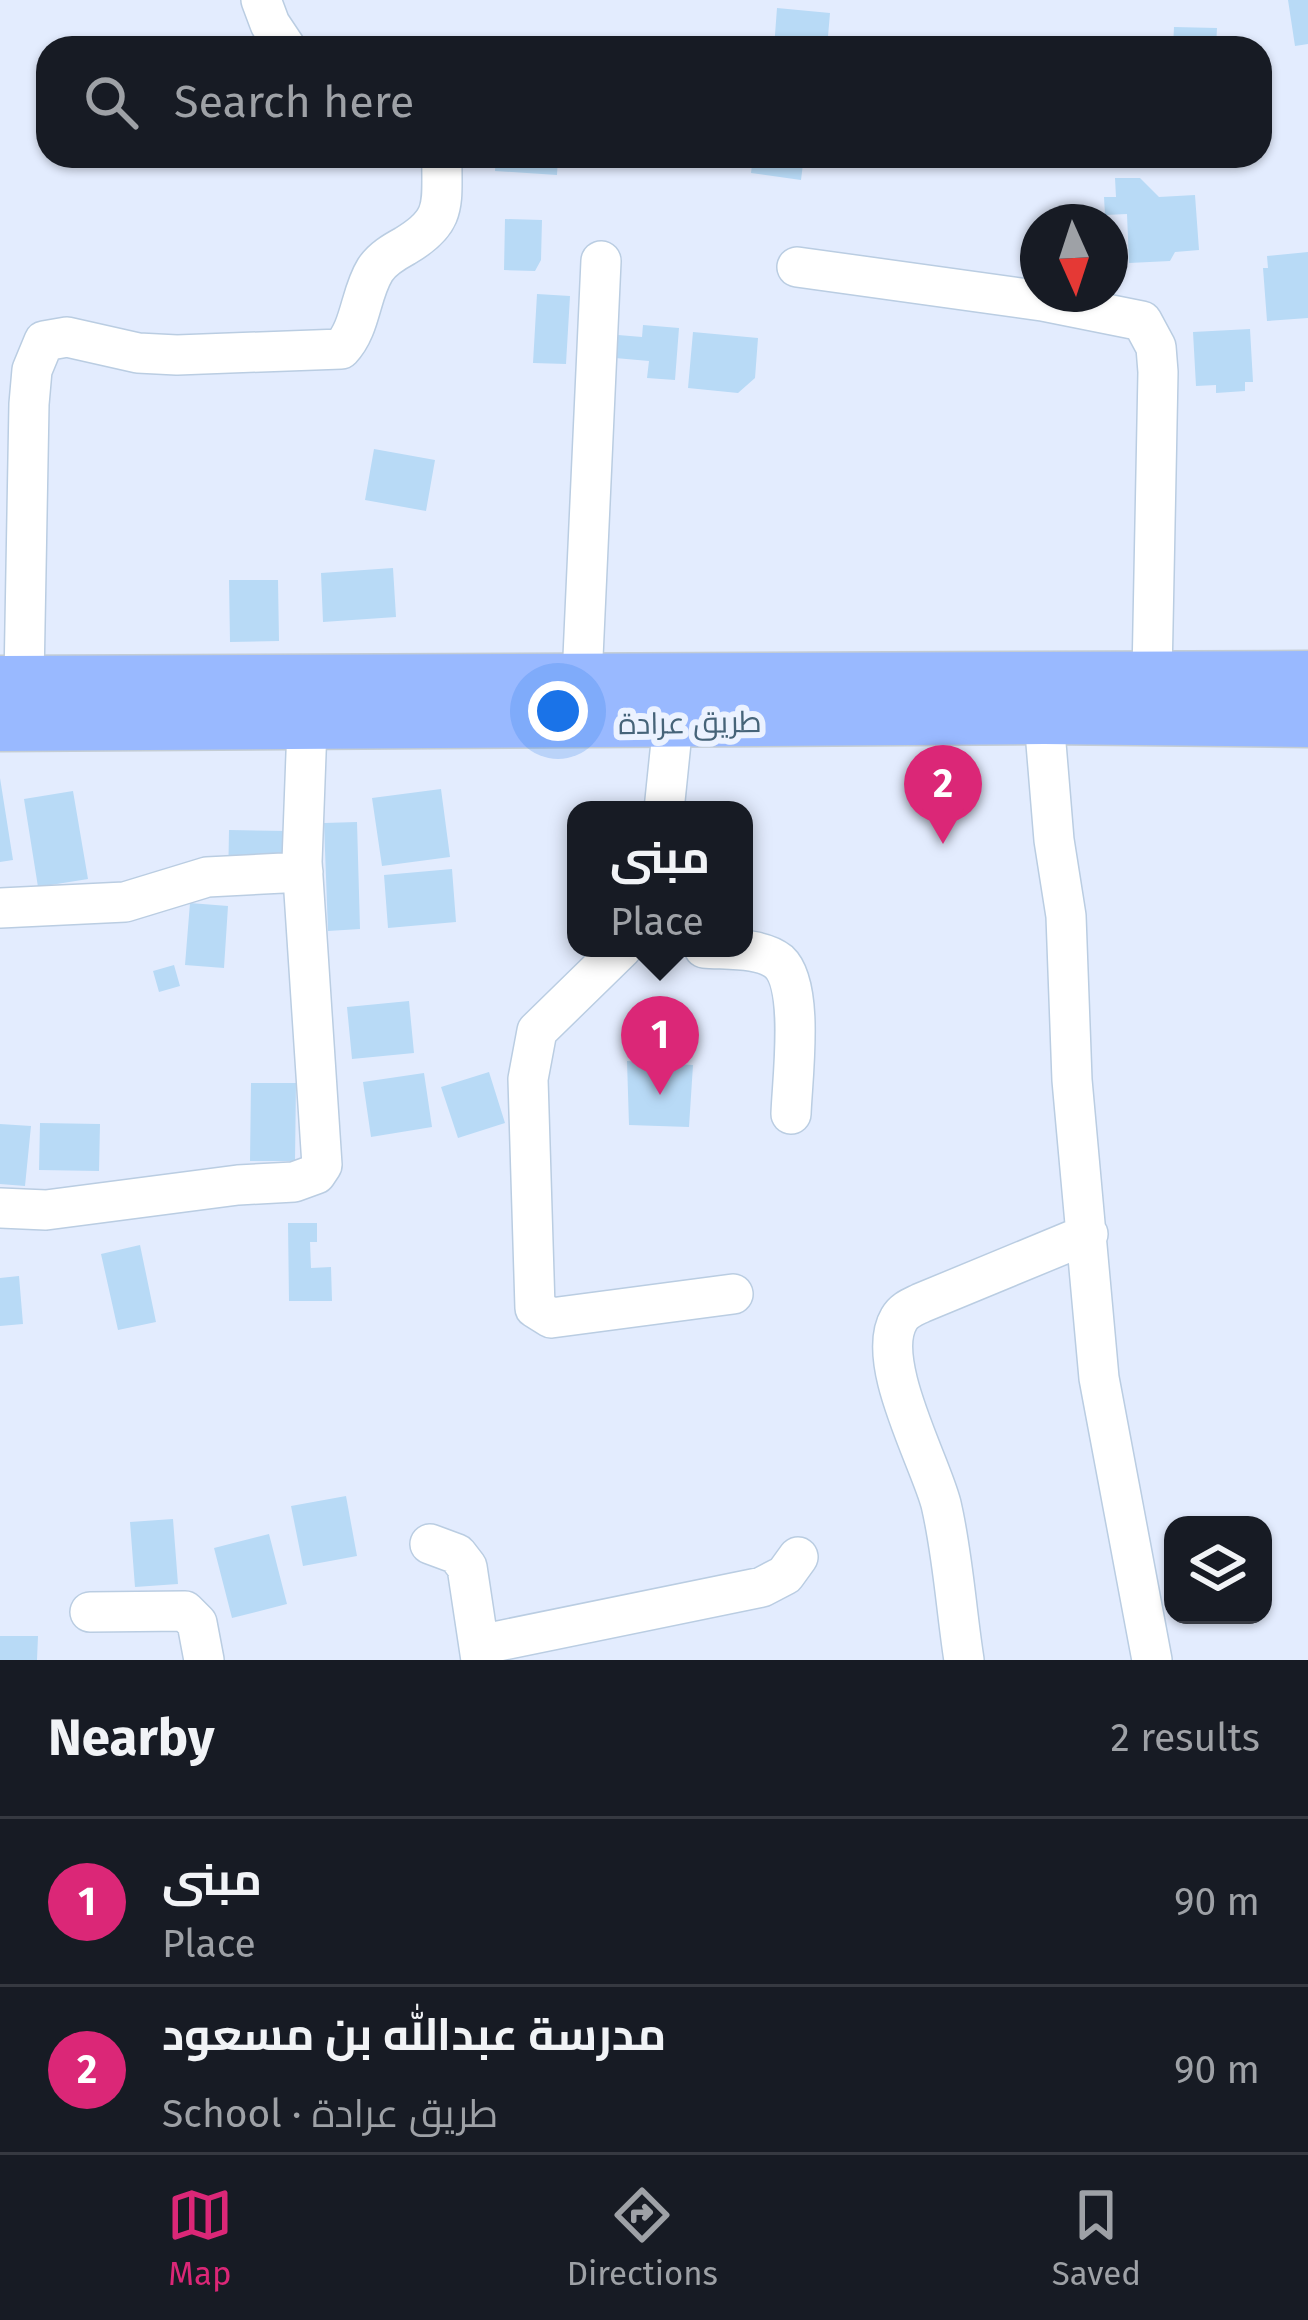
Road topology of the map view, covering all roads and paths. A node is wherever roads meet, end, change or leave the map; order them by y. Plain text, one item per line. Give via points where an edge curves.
1 (261, 0) edge
2 (278, 36) edge
3 (441, 168) edge
4 (601, 260) dead end
5 (797, 268) dead end
6 (1153, 676) junction
7 (1308, 676) edge
8 (582, 679) junction
9 (12, 680) edge
10 (1042, 699) junction
11 (673, 723) junction
12 (1308, 724) edge
13 (307, 727) junction
14 (0, 728) edge
15 (665, 801) edge
16 (303, 872) junction
17 (0, 908) edge
18 (753, 952) edge
19 (612, 957) edge
20 (791, 1114) dead end
21 (0, 1208) edge
22 (1088, 1234) junction
23 (734, 1294) dead end
24 (430, 1544) dead end
25 (798, 1557) dead end
26 (90, 1612) dead end
27 (480, 1653) edge
28 (204, 1660) edge
29 (964, 1660) edge
30 (1152, 1660) edge

1 - 2 street
3 - 9 street via 435,225 374,272 341,349 177,355 67,337 44,341 32,370
4 - 8 street
5 - 6 street via 1142,321 1156,347 1157,372
6 - 7 main road
6 - 10 main road
8 - 9 main road
8 - 10 main road
10 - 11 main road, طريق عرادة
10 - 12 main road, طريق عرادة
10 - 22 street
11 - 13 main road, طريق عرادة
11 - 15 street
13 - 14 main road, طريق عرادة
13 - 16 street
16 - 17 street via 207,877 125,902
16 - 21 street via 322,1154 316,1174 46,1210
18 - 20 street via 780,963 789,979
19 - 23 street via 545,1020 532,1044 535,1308 551,1318
22 - 29 street via 921,1303 896,1324 902,1396 942,1508
22 - 30 street via 1099,1378
24 - 27 street via 467,1567
25 - 27 street via 762,1587
26 - 28 street via 184,1611 196,1623

